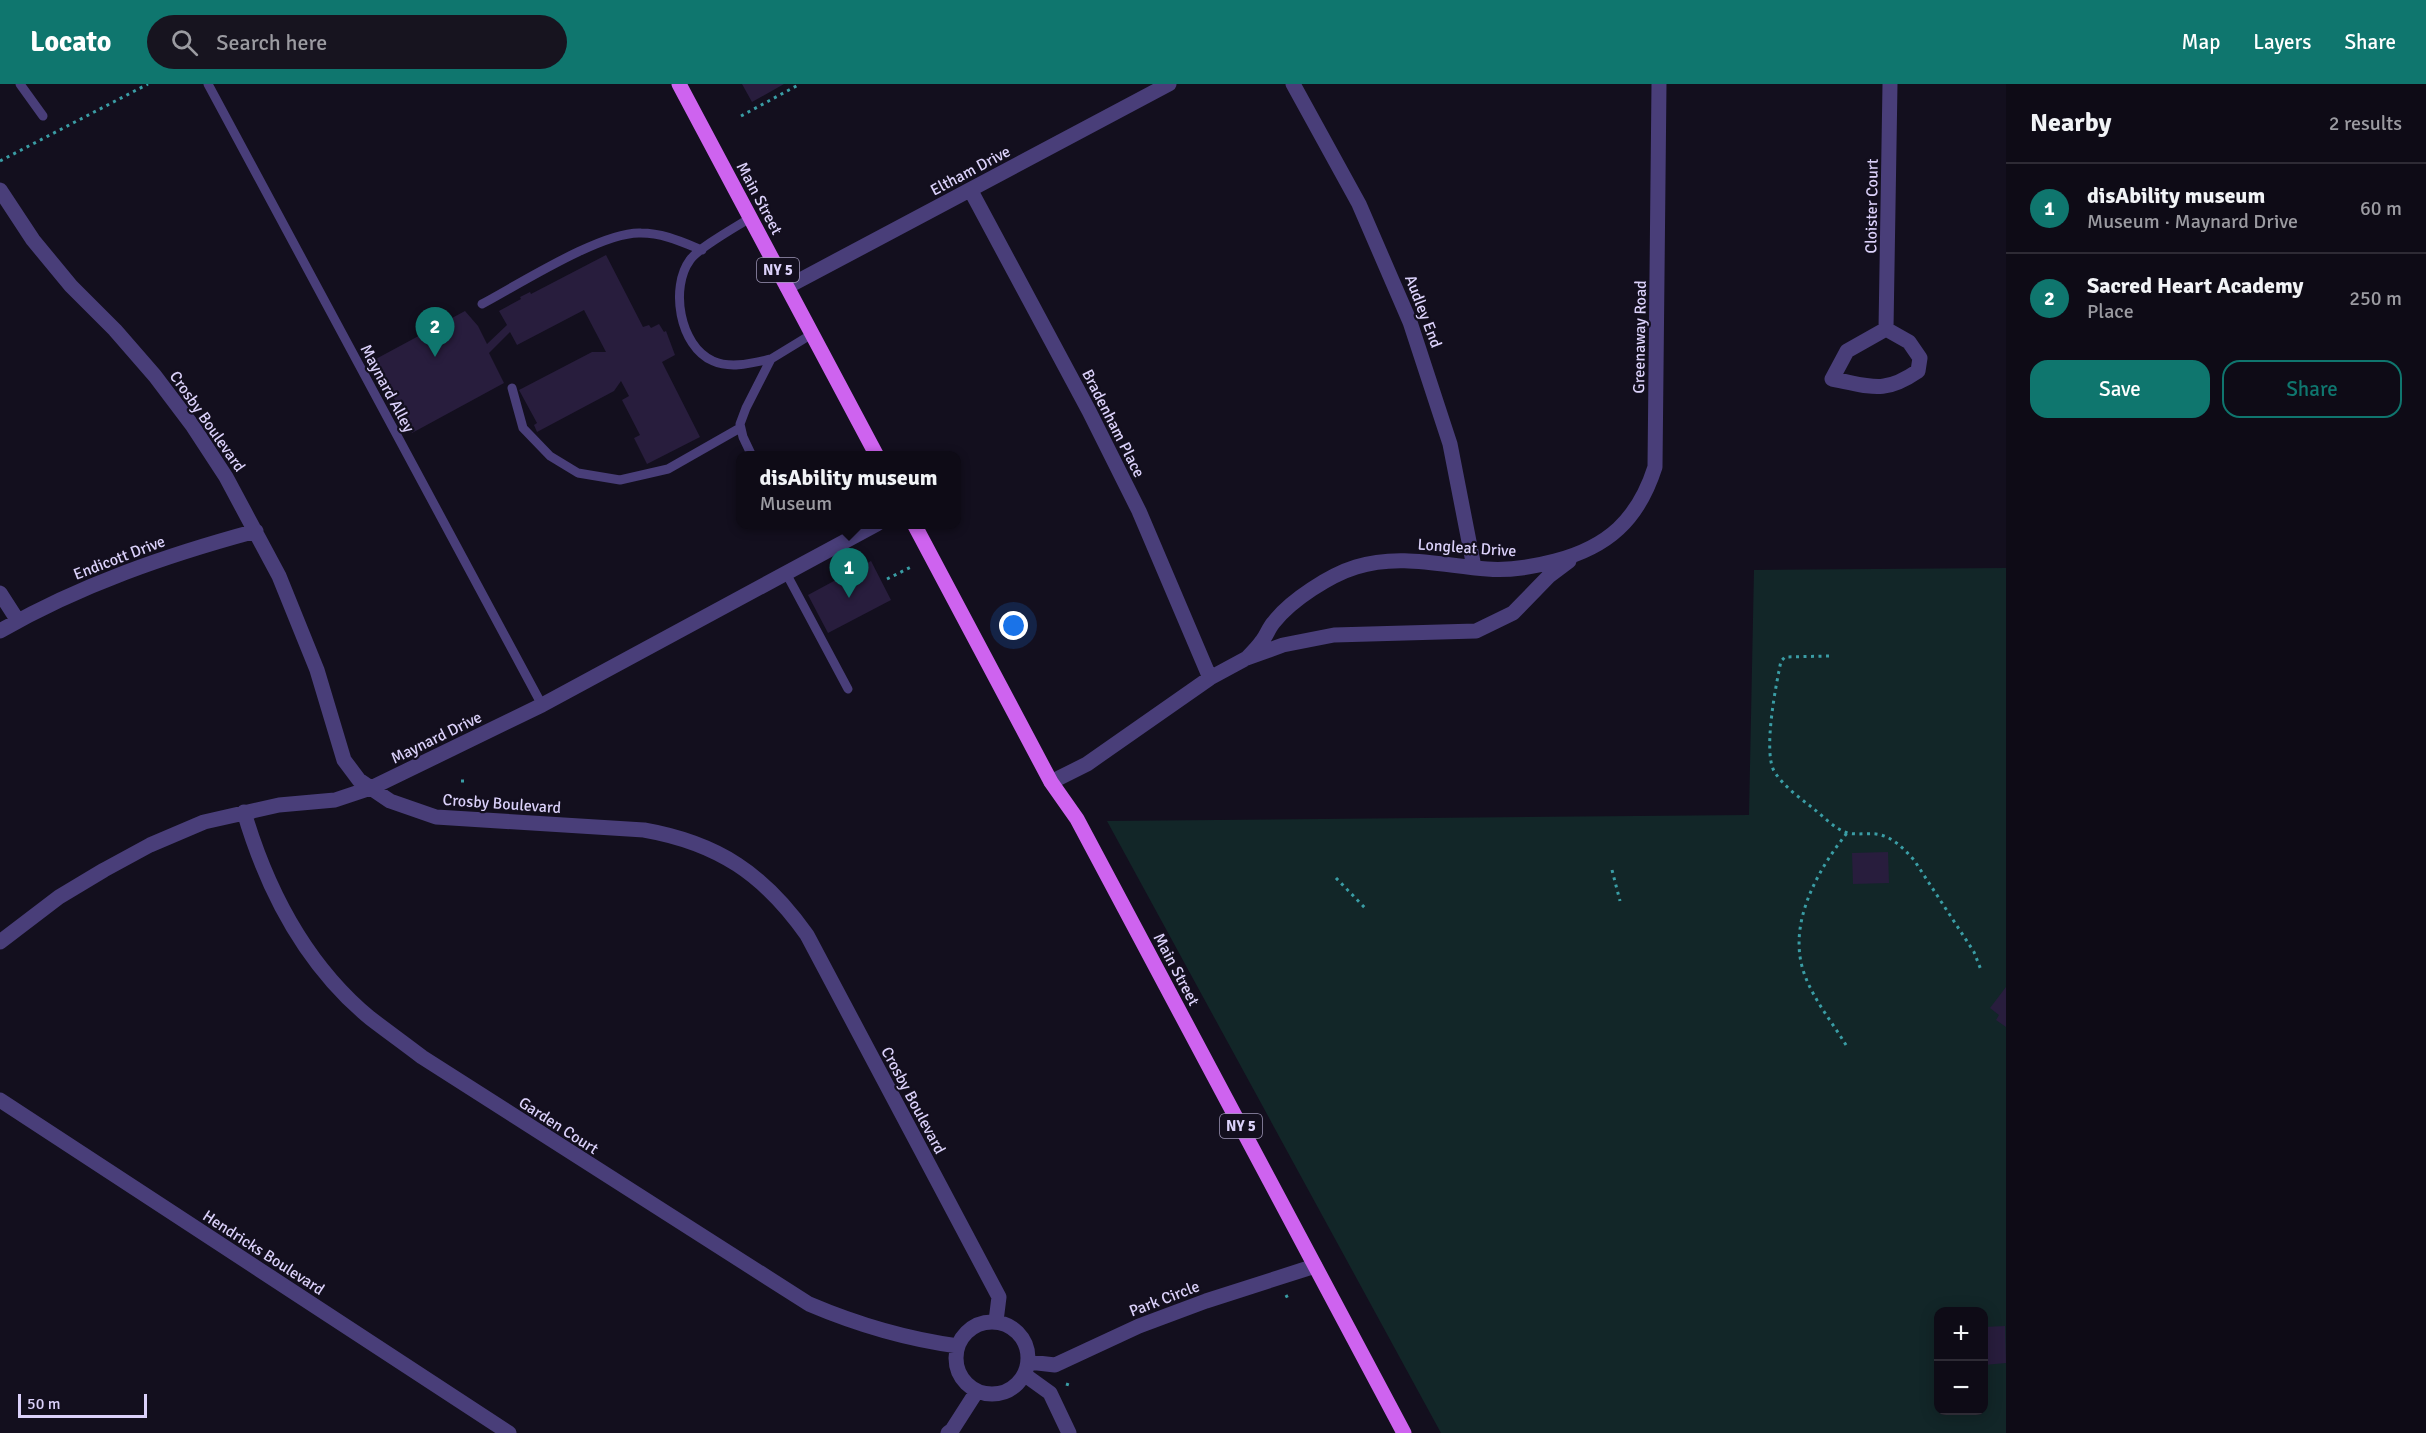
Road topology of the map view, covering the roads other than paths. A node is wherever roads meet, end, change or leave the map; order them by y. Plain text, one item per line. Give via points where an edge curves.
1 (20, 84) edge
2 (208, 84) edge
3 (679, 84) edge
4 (1169, 84) edge
5 (1293, 84) edge
6 (1659, 84) edge
7 (1890, 84) edge
8 (43, 116) dead end
9 (0, 190) edge
10 (971, 191) junction
11 (750, 218) junction
12 (702, 250) junction
13 (787, 287) junction
14 (482, 304) dead end
15 (1886, 329) junction
16 (812, 334) junction
17 (771, 359) junction
18 (512, 388) dead end
19 (741, 428) junction
20 (750, 451) edge
21 (874, 451) edge
22 (869, 529) edge
23 (916, 529) edge
24 (256, 531) junction
25 (1577, 555) junction
26 (1474, 567) junction
27 (786, 573) junction
28 (0, 593) edge
29 (18, 621) junction
30 (0, 632) edge
31 (1247, 658) junction
32 (1210, 678) junction
33 (848, 689) dead end
34 (542, 705) junction
35 (1051, 782) junction
36 (371, 788) junction
37 (244, 812) junction
38 (0, 942) edge
39 (0, 1100) edge
40 (1315, 1266) junction
41 (996, 1321) junction
42 (958, 1346) junction
43 (1027, 1369) junction
44 (977, 1391) junction
45 (508, 1433) edge
46 (948, 1433) edge
47 (1069, 1433) edge
48 (1404, 1433) edge

1 - 8 lane
2 - 34 lane, Maynard Alley
3 - 11 main road, Main Street / NY 5
4 - 10 street, Eltham Drive
5 - 26 street, Audley End via 1359,204 1410,322 1450,444
6 - 25 street, Greenaway Road via 1655,467 1640,504 1626,523
7 - 15 street, Cloister Court
9 - 24 street, Crosby Boulevard via 33,240 155,376 186,417
10 - 13 street, Eltham Drive
10 - 32 street, Bradenham Place via 1139,511
11 - 12 lane
11 - 13 main road, Main Street / NY 5
12 - 14 lane via 663,235 639,232 620,236 595,244
12 - 17 lane via 691,258 682,274 680,312 687,334 712,361 730,366
13 - 16 main road, Main Street / NY 5
15 - 15 street via 1847,351 1832,379 1884,388 1903,382 1918,371 1920,358 1909,342
16 - 17 lane
16 - 21 main road, Main Street / NY 5
17 - 19 lane via 746,408
18 - 19 lane via 523,428 550,456 578,473 620,480 668,468
19 - 20 lane
22 - 27 street, Maynard Drive
23 - 35 main road, Main Street / NY 5
24 - 29 street, Endicott Drive via 134,568
24 - 36 street, Crosby Boulevard via 299,622 344,760 359,780
25 - 26 street, Longleat Drive via 1506,570
25 - 31 street, Longleat Drive via 1549,576 1513,613 1476,631 1334,634
26 - 31 street, Longleat Drive via 1416,561 1357,566 1311,590 1289,607
27 - 33 lane
27 - 34 street, Maynard Drive
28 - 29 street
29 - 30 street, Endicott Drive
31 - 32 street, Longleat Drive
32 - 35 street, Longleat Drive via 1087,764
34 - 36 street, Maynard Drive
35 - 40 main road, Main Street / NY 5 via 1077,819
36 - 37 street, Maynard Drive via 335,800
36 - 41 street, Crosby Boulevard via 390,801 436,817 673,835 702,844 761,881 790,910 807,935 999,1297
37 - 38 street, Maynard Drive via 197,824 122,860 59,897
37 - 42 street, Garden Court via 274,895 294,930 342,991 395,1037 809,1304 924,1341
39 - 45 street, Hendricks Boulevard
40 - 43 street, Park Circle via 1150,1322 1056,1365
40 - 48 main road, Main Street / NY 5
41 - 42 street via 977,1324
41 - 43 street via 1017,1330 1024,1340
42 - 44 street via 961,1377
43 - 44 street via 1009,1391
43 - 47 street via 1050,1393
44 - 46 street

